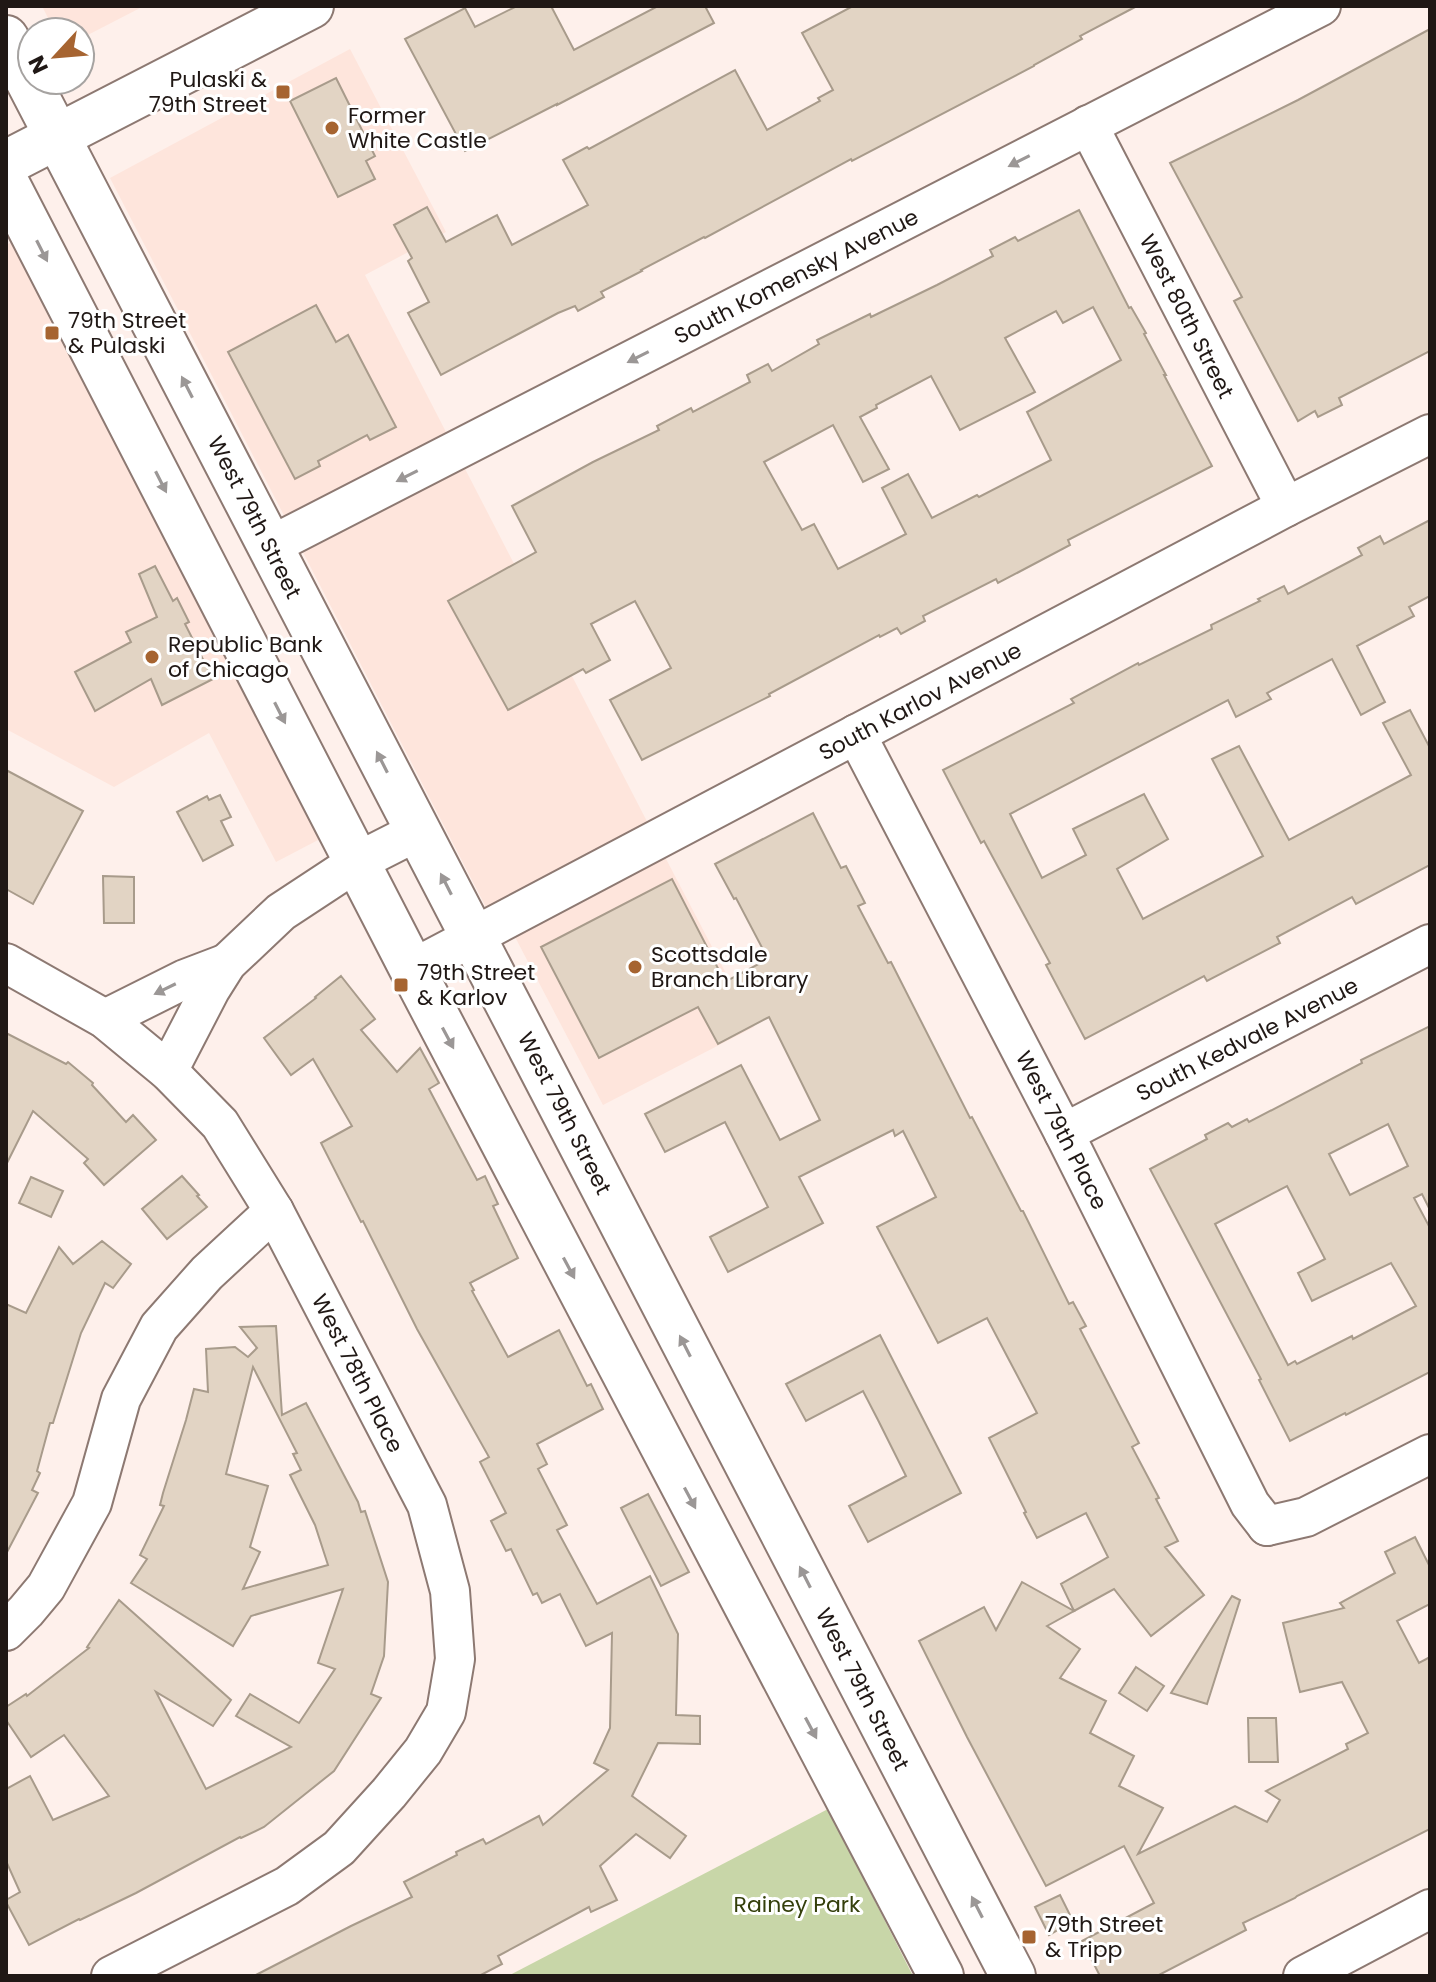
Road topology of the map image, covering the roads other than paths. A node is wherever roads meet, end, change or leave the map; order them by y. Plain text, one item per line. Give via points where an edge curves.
1 (311, 6) edge
2 (1321, 6) edge
3 (6, 38) edge
4 (1088, 125) junction
5 (57, 137) junction
6 (6, 163) edge
7 (6, 182) edge
8 (1430, 434) edge
9 (1286, 507) junction
10 (270, 546) junction
11 (856, 734) junction
12 (418, 831) junction
13 (357, 862) junction
14 (473, 937) junction
15 (1430, 944) edge
16 (6, 963) edge
17 (227, 963) junction
18 (412, 969) junction
19 (105, 1019) junction
20 (168, 1071) junction
21 (1064, 1133) junction
22 (274, 1211) junction
23 (1430, 1454) edge
24 (6, 1631) edge
25 (1430, 1909) edge
26 (111, 1976) edge
27 (941, 1976) edge
28 (1013, 1976) edge
29 (1303, 1976) edge

1 - 5 main road
2 - 4 street, South Komensky Avenue
3 - 5 main road, West 79th Street
4 - 9 street, West 80th Street
4 -> 10 street, South Komensky Avenue
5 - 6 main road
10 -> 5 main road, West 79th Street
7 -> 13 main road
8 - 9 street, South Karlov Avenue
9 - 11 street, South Karlov Avenue
12 -> 10 main road, West 79th Street
11 - 14 street, South Karlov Avenue
11 - 21 street, West 79th Place
12 - 13 street
14 -> 12 main road, West 79th Street
13 - 17 street via 281,912
13 - 18 main road
14 - 18 street, South Karlov Avenue
28 -> 14 main road, West 79th Street
15 - 21 street, South Kedvale Avenue
16 - 19 street
17 -> 19 street
17 - 20 street
18 -> 27 main road
19 - 20 street
20 - 22 street, West 78th Place via 220,1124
21 - 23 street, West 79th Place via 1266,1539
22 - 24 street via 159,1327 121,1399 92,1503 46,1587
22 - 26 street, West 78th Place via 427,1505 450,1591 455,1659 446,1712 423,1751 339,1848 287,1886
25 - 29 street

